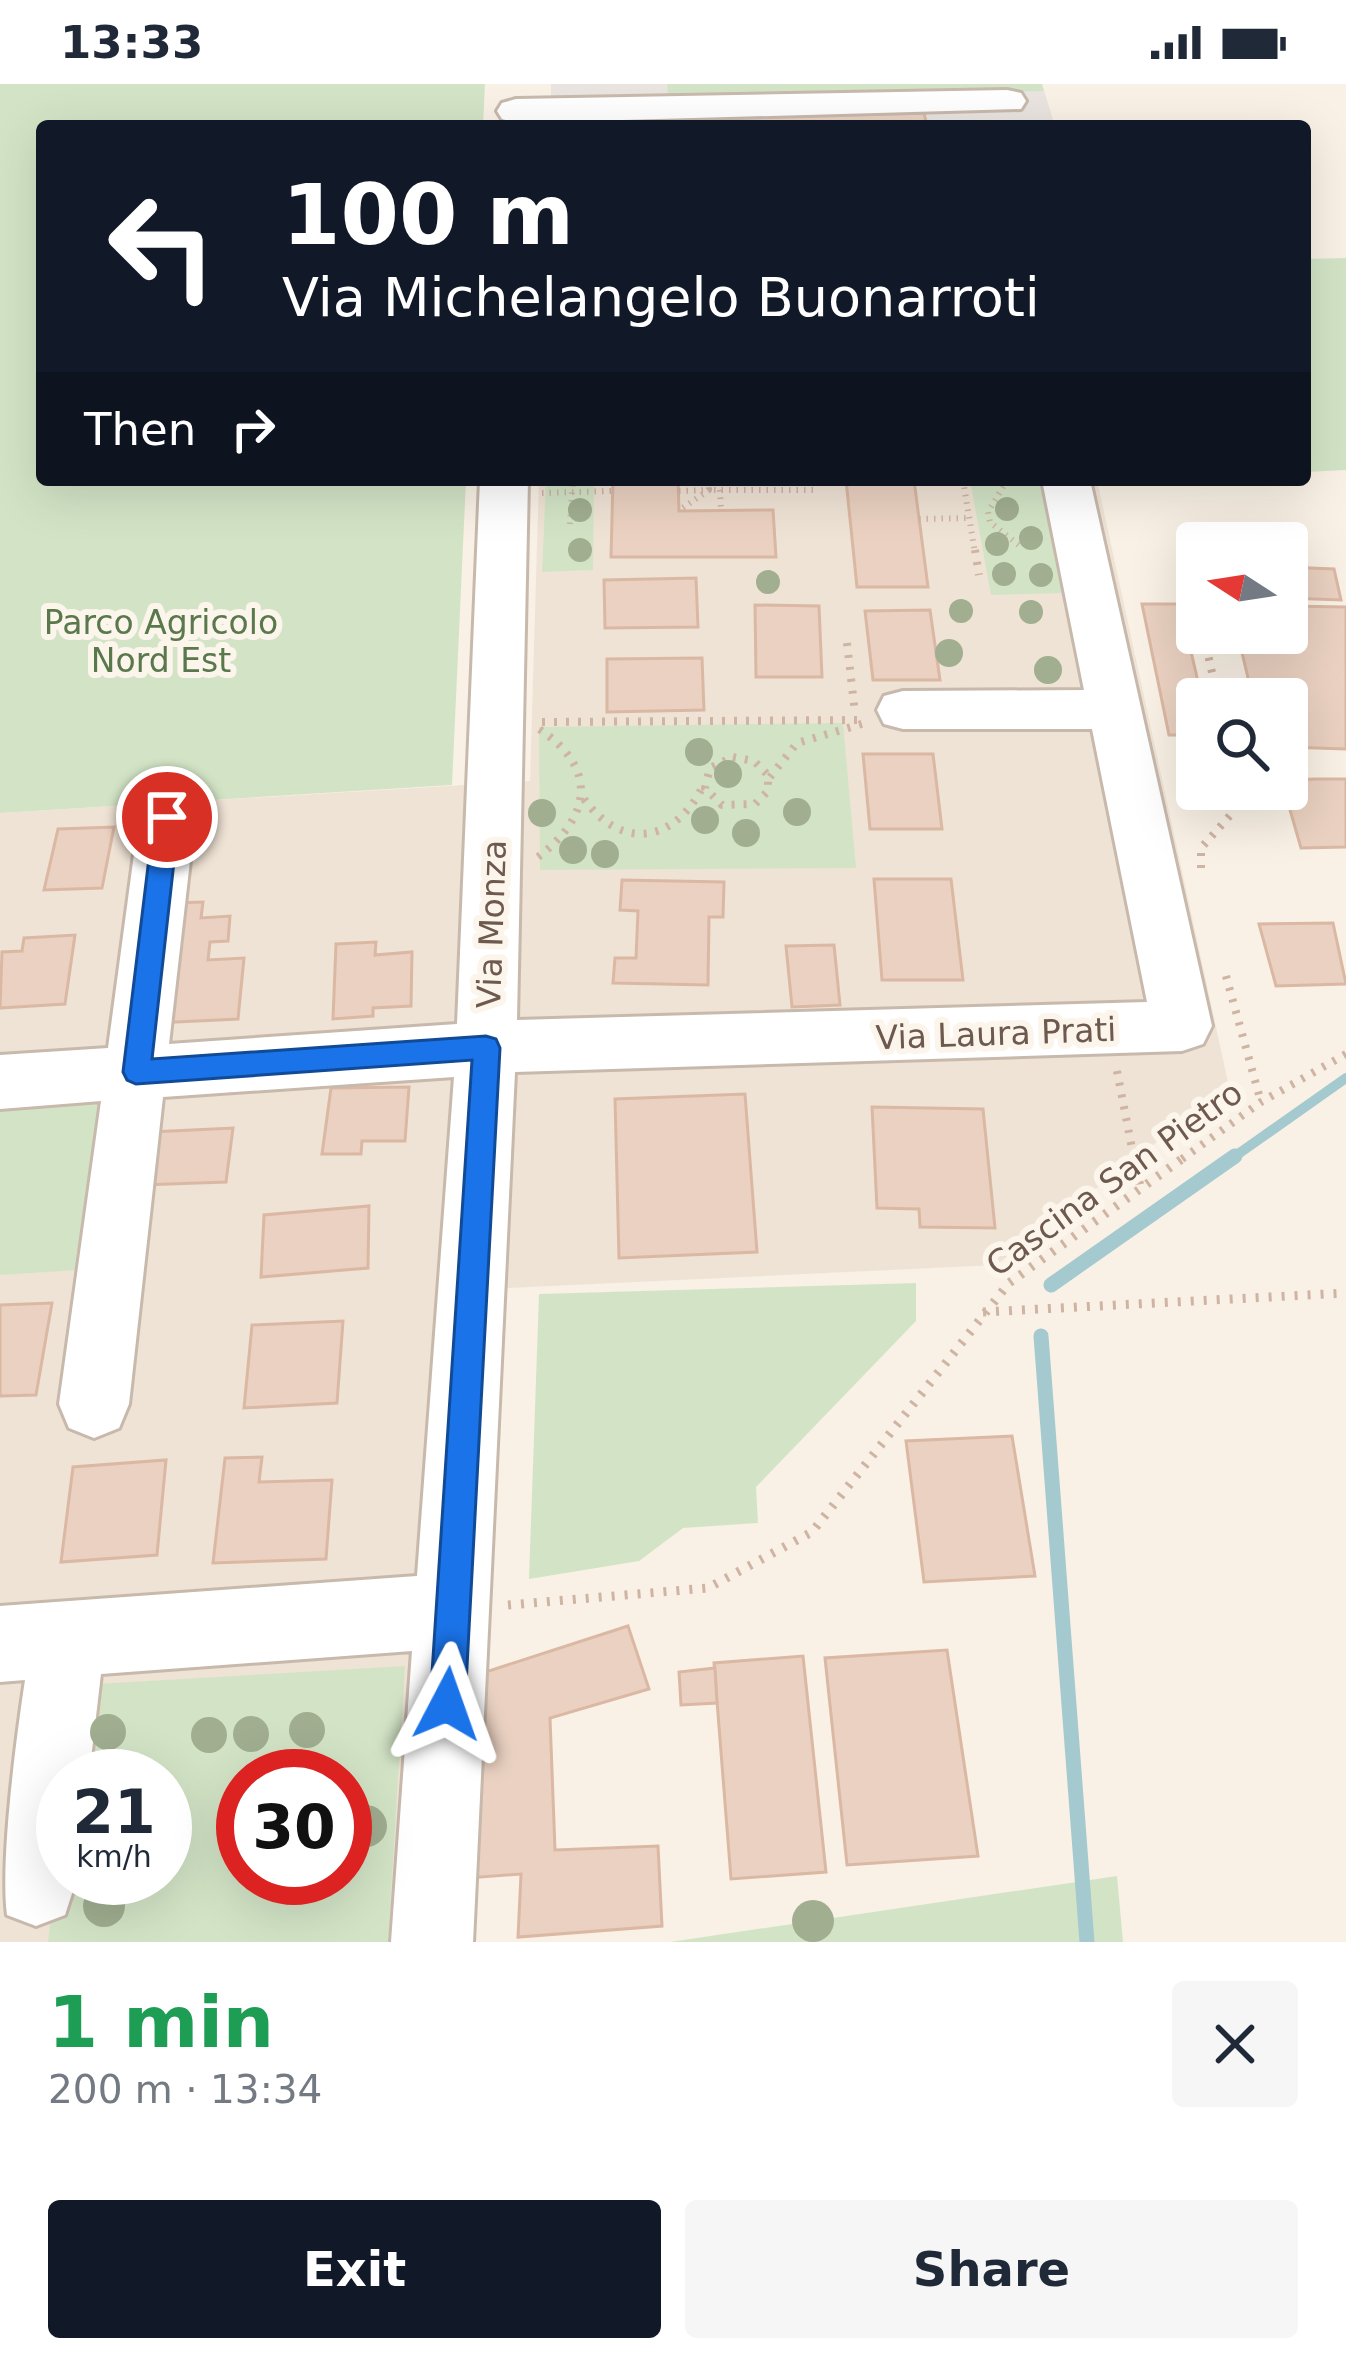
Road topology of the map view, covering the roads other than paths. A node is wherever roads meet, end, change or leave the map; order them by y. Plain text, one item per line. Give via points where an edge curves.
1 (1007, 101) dead end
2 (517, 107) edge
3 (625, 117) edge
4 (518, 486) edge
5 (1067, 486) edge
6 (1116, 709) junction
7 (874, 718) road end
8 (167, 817) dead end
9 (486, 1048) junction
10 (136, 1072) junction
11 (0, 1082) edge
12 (94, 1404) dead end
13 (453, 1611) junction
14 (34, 1642) edge
15 (36, 1886) dead end
16 (432, 1942) edge

1 - 3 street
2 - 3 street
4 - 9 street, Via Monza
5 - 6 street, Via Laura Prati
6 - 7 street
6 - 9 street, Via Laura Prati via 1182,1026
8 - 10 street
9 - 10 street, Via Laura Prati
9 - 13 street, Via Monza
10 - 11 street, Via Laura Prati
10 - 12 street
13 - 14 street
13 - 16 street, Via Monza
14 - 15 street

